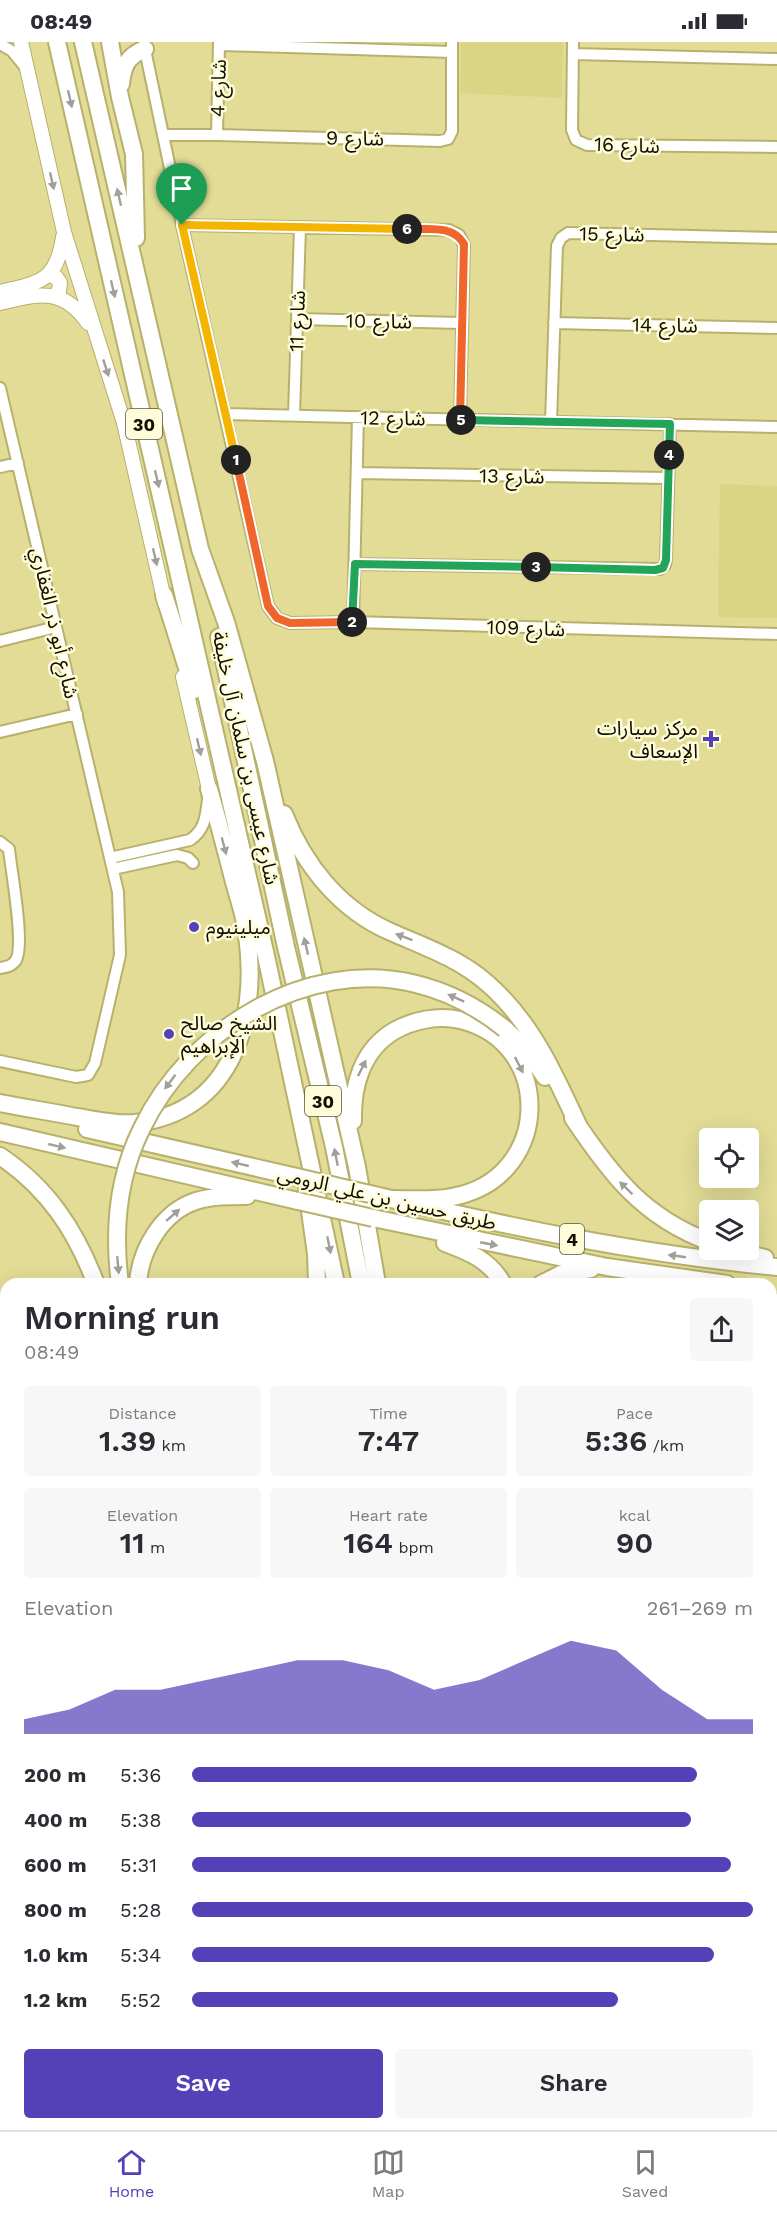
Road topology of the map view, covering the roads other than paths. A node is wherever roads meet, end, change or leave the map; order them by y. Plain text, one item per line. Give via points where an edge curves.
1 (21, 42) edge
2 (57, 42) edge
3 (83, 42) edge
4 (110, 42) edge
5 (573, 42) edge
6 (0, 44) edge
7 (219, 44) edge
8 (144, 45) edge
9 (452, 47) edge
10 (573, 54) junction
11 (777, 59) edge
12 (27, 69) junction
13 (120, 97) junction
14 (165, 135) junction
15 (217, 135) junction
16 (777, 147) edge
17 (182, 225) junction
18 (300, 227) junction
19 (64, 232) junction
20 (777, 238) edge
21 (137, 274) junction
22 (49, 275) junction
23 (0, 291) edge
24 (54, 296) junction
25 (0, 303) edge
26 (298, 319) junction
27 (461, 323) junction
28 (554, 323) junction
29 (777, 328) edge
30 (94, 333) junction
31 (0, 388) edge
32 (226, 414) junction
33 (294, 415) junction
34 (358, 417) junction
35 (460, 420) junction
36 (552, 422) junction
37 (670, 424) junction
38 (777, 427) edge
39 (18, 463) junction
40 (0, 467) edge
41 (357, 473) junction
42 (668, 478) junction
43 (200, 549) junction
44 (355, 564) junction
45 (164, 595) junction
46 (353, 622) junction
47 (56, 627) junction
48 (777, 634) edge
49 (0, 641) edge
50 (77, 714) junction
51 (0, 732) edge
52 (265, 761) junction
53 (209, 789) junction
54 (231, 805) junction
55 (0, 842) edge
56 (174, 845) junction
57 (111, 864) junction
58 (0, 968) edge
59 (0, 1061) edge
60 (294, 1085) junction
61 (0, 1103) edge
62 (0, 1108) edge
63 (579, 1127) junction
64 (0, 1132) edge
65 (0, 1156) edge
66 (357, 1167) junction
67 (270, 1196) junction
68 (393, 1199) junction
69 (391, 1222) junction
70 (699, 1238) edge
71 (372, 1248) junction
72 (759, 1257) edge
73 (777, 1262) edge
74 (777, 1267) edge
75 (607, 1268) junction
76 (94, 1278) edge
77 (119, 1278) edge
78 (139, 1278) edge
79 (317, 1278) edge
80 (335, 1278) edge
81 (360, 1278) edge
82 (376, 1278) edge
83 (381, 1278) edge
84 (499, 1278) edge
85 (553, 1278) edge
86 (673, 1278) edge

1 - 12 main road
2 -> 54 highway, 30
21 -> 3 highway, 30
4 - 13 highway
5 - 10 street, شارع 16
6 - 12 street via 12,51
7 - 9 street
7 - 15 street, شارع 4
8 - 13 highway via 124,64
8 - 14 street
9 - 15 street, شارع 9 via 452,132 447,139
10 - 11 street
10 - 16 street, شارع 16 via 572,130 576,140 586,145
12 -> 19 main road
13 - 21 highway via 134,154
14 - 15 street, شارع 9
14 - 17 street
17 - 18 street
17 - 32 street
18 - 26 street, شارع 11
18 - 27 street via 449,230 459,235 464,244
19 - 22 main road via 58,262
19 - 30 main road
20 - 28 street, شارع 15 via 568,233 557,246
21 - 43 highway, 30
22 - 23 main road via 29,285
22 - 24 main road via 60,283
24 - 25 main road via 38,294
24 - 30 main road via 76,308
26 - 27 street, شارع 10
26 - 33 street, شارع 11
27 - 35 street
28 - 29 street, شارع 14
28 - 36 street, شارع 15
30 -> 45 main road via 124,423
31 - 39 street, شارع أبو ذر الغفاري
32 - 33 street, شارع 12
32 - 46 street, شارع 109 via 268,606 277,618 290,623
33 - 34 street, شارع 12
34 - 35 street, شارع 12
34 - 41 street
35 - 36 street, شارع 12
36 - 37 street, شارع 12
37 - 38 street, شارع 12
37 - 42 street
39 - 40 street
39 - 47 street, شارع أبو ذر الغفاري
41 - 42 street, شارع 13
41 - 44 street
42 - 44 street via 666,560 660,569
43 - 52 highway via 226,622
81 -> 43 highway, شارع عيسى بن سلمان آل خليفة / 30
44 - 46 street
45 -> 53 main road
45 - 54 highway
46 - 48 street, شارع 109
47 - 49 street
47 - 50 street, شارع أبو ذر الغفاري
50 - 51 street
50 - 57 street, شارع أبو ذر الغفاري
63 -> 52 highway via 537,1044 498,993 452,958 362,916 320,878 290,828
66 -> 52 highway
53 - 56 street via 206,820 198,836
53 -> 61 highway via 245,922 249,959 243,1029 228,1067 196,1101 166,1116 145,1121 114,1123
54 - 60 highway, شارع عيسى بن سلمان آل خليفة / 30
55 - 58 street via 9,849 20,941 15,962
56 - 57 street
56 - 57 street via 192,862 177,855
57 - 59 street, شارع أبو ذر الغفاري via 118,892 120,955 95,1063 88,1075 76,1077
60 - 79 highway
60 -> 80 highway, شارع عيسى بن سلمان آل خليفة / 30
68 -> 62 highway, طريق حسين بن علي الرومي / 4, bridge
70 -> 63 highway via 663,1220 642,1204 599,1158
63 -> 77 highway, bridge via 535,1062 505,1029 472,1006 417,984 373,979 312,986 272,1000 237,1020 206,1043 158,1098 129,1160 119,1207
64 -> 67 highway, طريق حسين بن علي الرومي / 4
65 - 76 highway via 54,1203 85,1255
66 -> 68 highway via 354,1090 364,1062 384,1038 414,1023 448,1018 479,1027 501,1041 522,1070 530,1102 527,1133 515,1158 491,1182 461,1195
66 - 71 highway
67 - 69 highway, طريق حسين بن علي الرومي / 4, bridge
78 -> 67 highway via 149,1245 160,1227 179,1210 204,1199
74 -> 68 highway, طريق حسين بن علي الرومي / 4 via 712,1261 541,1233
69 -> 75 highway, طريق حسين بن علي الرومي / 4
69 - 84 highway via 481,1258
71 - 82 highway
71 - 83 highway
72 - 73 highway
75 - 85 highway
75 - 86 highway, طريق حسين بن علي الرومي / 4

